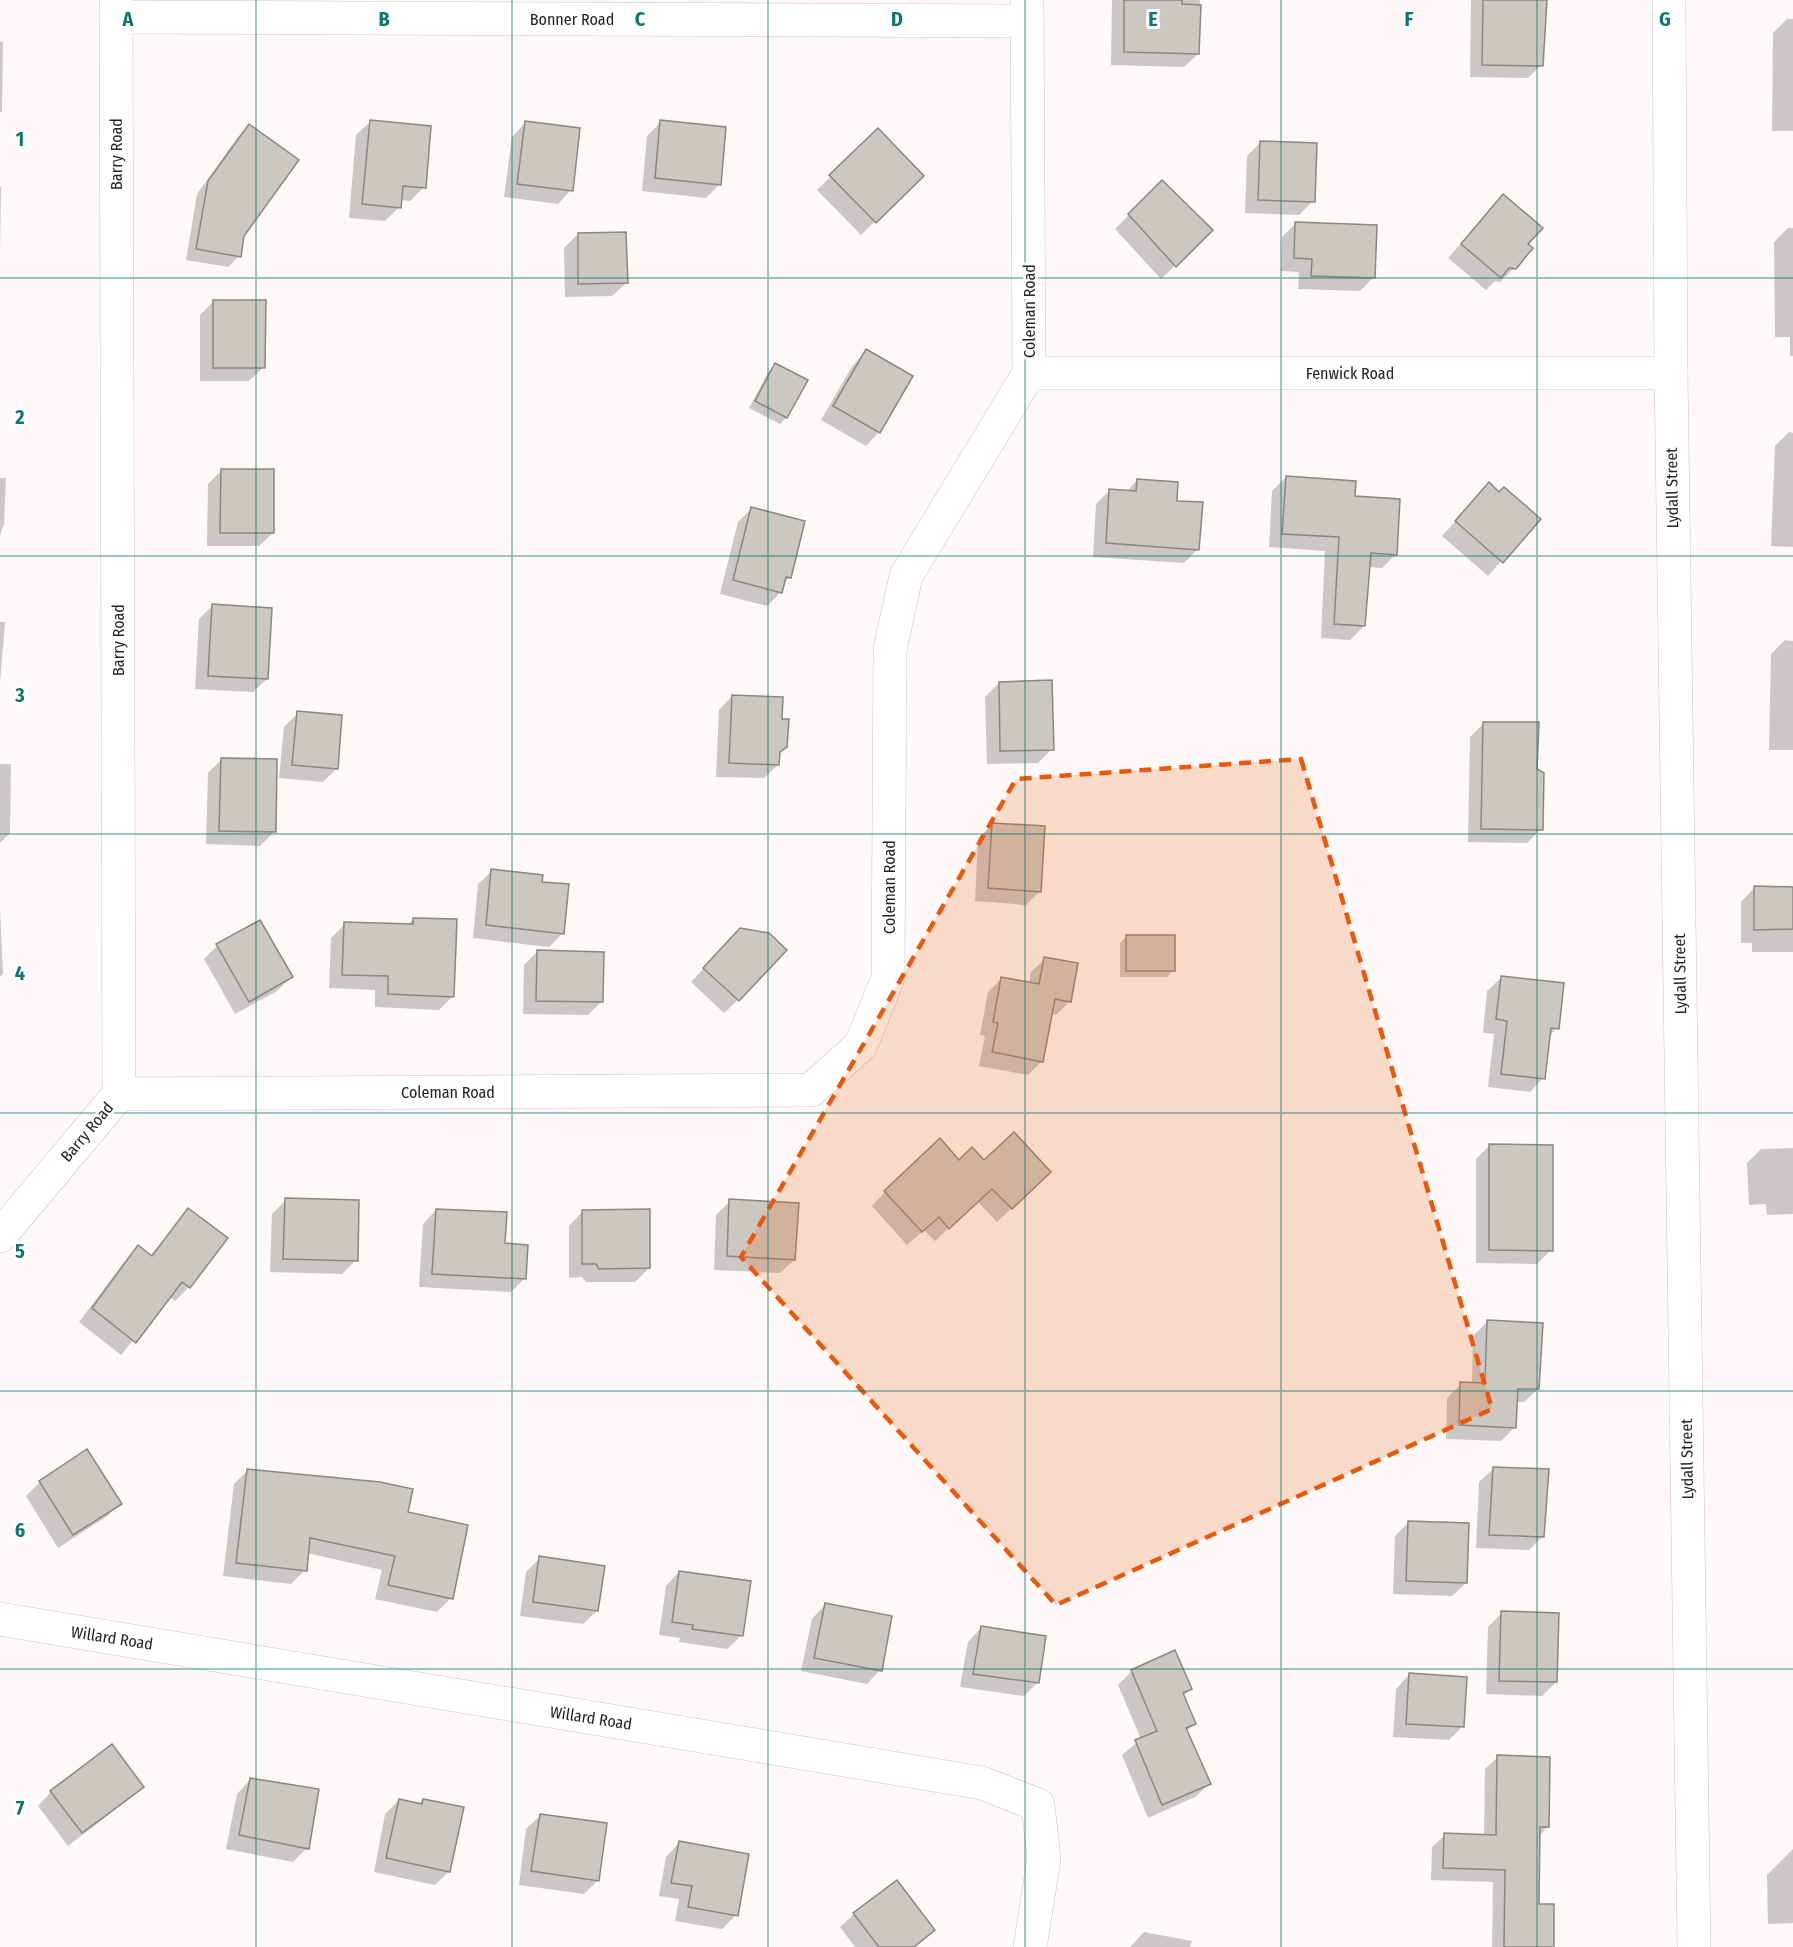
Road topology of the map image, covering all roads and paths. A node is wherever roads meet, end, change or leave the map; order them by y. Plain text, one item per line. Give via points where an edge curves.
1 (1669, 0) edge
2 (116, 9) edge
3 (1027, 10) edge
4 (1029, 373) junction
5 (1671, 373) junction
6 (118, 1094) junction
7 (0, 1236) edge
8 (0, 1619) edge
9 (1030, 1947) edge
10 (1694, 1947) edge

1 - 5 street, Lydall Street
2 - 3 street, Bonner Road
2 - 6 street, Barry Road
3 - 4 street, Coleman Road
4 - 5 street, Fenwick Road
4 - 6 street, Coleman Road via 906,576 890,649 888,978 861,1045 811,1090
5 - 10 street, Lydall Street
6 - 7 street, Barry Road
8 - 9 street, Willard Road via 982,1783 1038,1805 1044,1859

